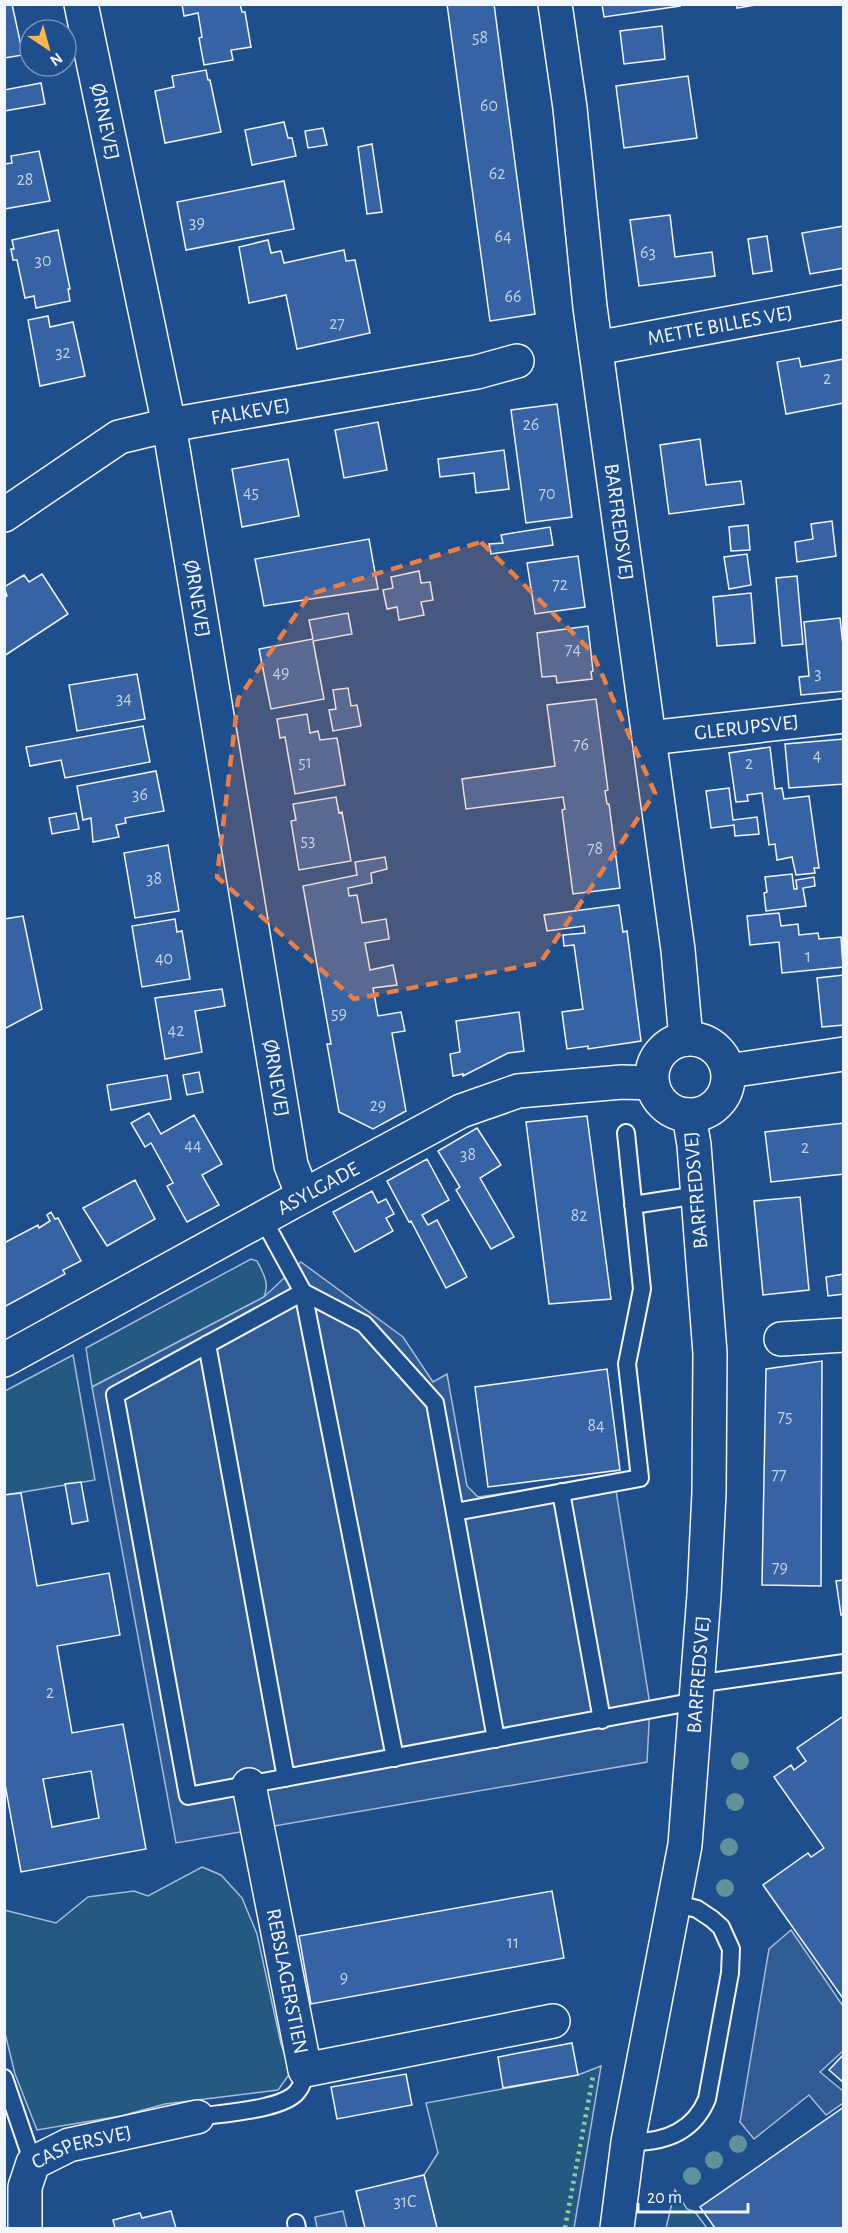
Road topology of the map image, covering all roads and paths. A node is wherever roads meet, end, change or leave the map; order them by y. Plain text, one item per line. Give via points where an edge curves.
1 (81, 4) edge
2 (555, 4) edge
3 (843, 302) edge
4 (596, 348) junction
5 (517, 362) dead end
6 (170, 425) junction
7 (4, 515) edge
8 (843, 716) edge
9 (649, 738) junction
10 (686, 1039) junction
11 (843, 1054) edge
12 (728, 1071) junction
13 (652, 1083) junction
14 (689, 1115) junction
15 (626, 1133) dead end
16 (698, 1195) junction
17 (303, 1196) junction
18 (633, 1205) junction
19 (263, 1218) junction
20 (303, 1292) junction
21 (843, 1335) edge
22 (781, 1339) dead end
23 (207, 1344) junction
24 (4, 1360) edge
25 (561, 1492) junction
26 (455, 1512) junction
27 (843, 1663) edge
28 (696, 1692) junction
29 (602, 1719) junction
30 (496, 1739) junction
31 (395, 1758) junction
32 (286, 1778) junction
33 (249, 1785) junction
34 (674, 1903) junction
35 (553, 2021) dead end
36 (305, 2070) junction
37 (4, 2078) edge
38 (197, 2117) joint
39 (628, 2142) junction
40 (33, 2163) junction
41 (25, 2229) edge
42 (616, 2229) edge

1 - 6 street, ØRNEVEJ
2 - 4 street, BARFREDSVEJ
3 - 4 street, METTE BILLES VEJ
4 - 9 street, BARFREDSVEJ
5 - 6 street, FALKEVEJ
6 - 7 street, FALKEVEJ via 119,437
6 - 17 street, ØRNEVEJ via 291,1165
8 - 9 street, GLERUPSVEJ
9 - 10 street, BARFREDSVEJ
10 - 12 street via 708,1043 718,1051
10 - 13 street via 663,1049 654,1065
11 - 12 street
12 - 14 street via 723,1096 703,1113
13 - 14 street via 669,1110
13 - 17 street, ASYLGADE via 518,1091 461,1111
14 - 16 street, BARFREDSVEJ
15 - 18 lane
16 - 18 lane
16 - 28 street, BARFREDSVEJ via 710,1364 709,1493
17 - 19 street, ASYLGADE
18 - 25 lane via 642,1289 627,1364 640,1478
19 - 20 lane
19 - 24 street, ASYLGADE
20 - 23 lane
20 - 26 lane via 364,1324 435,1404
20 - 31 lane
21 - 22 street
23 - 32 lane
23 - 33 lane via 115,1395 188,1796
25 - 26 lane
25 - 29 lane
26 - 30 lane
27 - 28 lane
28 - 29 lane
28 - 34 street, BARFREDSVEJ via 685,1845
29 - 30 lane
30 - 31 lane
31 - 32 lane
32 - 33 lane
33 - 36 street, REBSLAGERSTIEN
34 - 39 street, BARFREDSVEJ
34 - 39 lane via 697,1909 712,1919 721,1927 731,1949 707,2098 701,2112 674,2135 649,2143
35 - 36 street, REBSLAGERSTIEN
36 - 38 lane via 298,2091 279,2104
37 - 40 lane
38 - 40 street, CASPERSVEJ via 69,2145
39 - 42 street, BARFREDSVEJ
40 - 41 street, CASPERSVEJ via 25,2187

